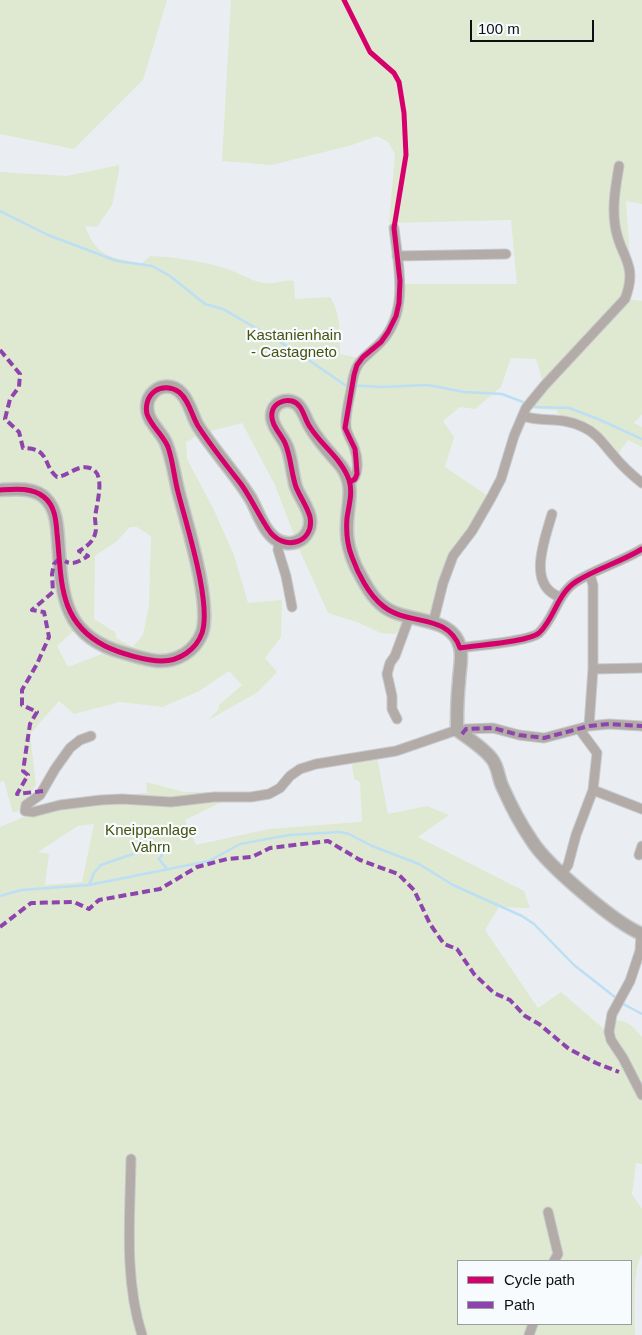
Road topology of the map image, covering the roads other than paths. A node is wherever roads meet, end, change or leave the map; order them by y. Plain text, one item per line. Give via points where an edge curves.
1 (618, 166) dead end
2 (394, 228) dead end
3 (506, 254) dead end
4 (397, 256) junction
5 (527, 408) junction
6 (350, 482) junction
7 (642, 483) edge
8 (0, 490) edge
9 (552, 514) dead end
10 (279, 541) junction
11 (642, 548) edge
12 (590, 575) junction
13 (560, 597) junction
14 (292, 607) dead end
15 (409, 618) junction
16 (433, 623) junction
17 (460, 648) junction
18 (642, 668) edge
19 (593, 669) junction
20 (396, 719) dead end
21 (589, 726) junction
22 (642, 726) edge
23 (580, 730) junction
24 (459, 732) junction
25 (91, 736) dead end
26 (593, 790) junction
27 (642, 810) edge
28 (562, 874) junction
29 (642, 934) edge
30 (642, 1095) edge
31 (131, 1159) dead end
32 (548, 1212) dead end
33 (555, 1260) edge
34 (142, 1335) edge

1 - 5 street via 614,216 617,237 631,272 626,299
2 - 4 street
3 - 4 street
4 - 6 street via 400,281 396,316 381,342 357,365 353,379 345,428 355,449 357,474
5 - 7 street via 529,418 563,420 584,427 599,438
5 - 16 street via 491,498 453,556
6 - 10 street via 346,472 308,425 299,405 280,402 274,407 273,423 286,445 310,521 302,539 292,543
6 - 15 street via 347,534 356,568 383,606
8 - 10 street via 37,492 51,504 57,529 62,590 78,626 92,639 113,650 150,660 163,662 188,652 202,633 204,617 201,587 167,446 147,415 147,403 152,392 169,387 182,394 198,426 242,486 271,534
9 - 13 street via 540,562 541,576 551,594
10 - 14 street via 278,550
11 - 12 street
12 - 13 street via 567,588
12 - 19 street
13 - 17 street via 537,634
15 - 16 street
15 - 20 street via 387,674
16 - 17 street via 452,633
17 - 24 street
18 - 19 street
19 - 21 street
21 - 22 street
21 - 23 street
23 - 24 street via 544,738 492,728
23 - 26 street via 597,753
24 - 25 street via 396,751 300,769 269,794 171,802 101,800 25,811 26,805 40,795 70,748
24 - 28 street via 494,761 502,786 532,841
26 - 27 street
26 - 28 street via 568,865
28 - 29 street via 610,914
29 - 30 street via 640,951 609,1026 611,1040
31 - 34 street via 130,1274
32 - 33 street via 558,1254

